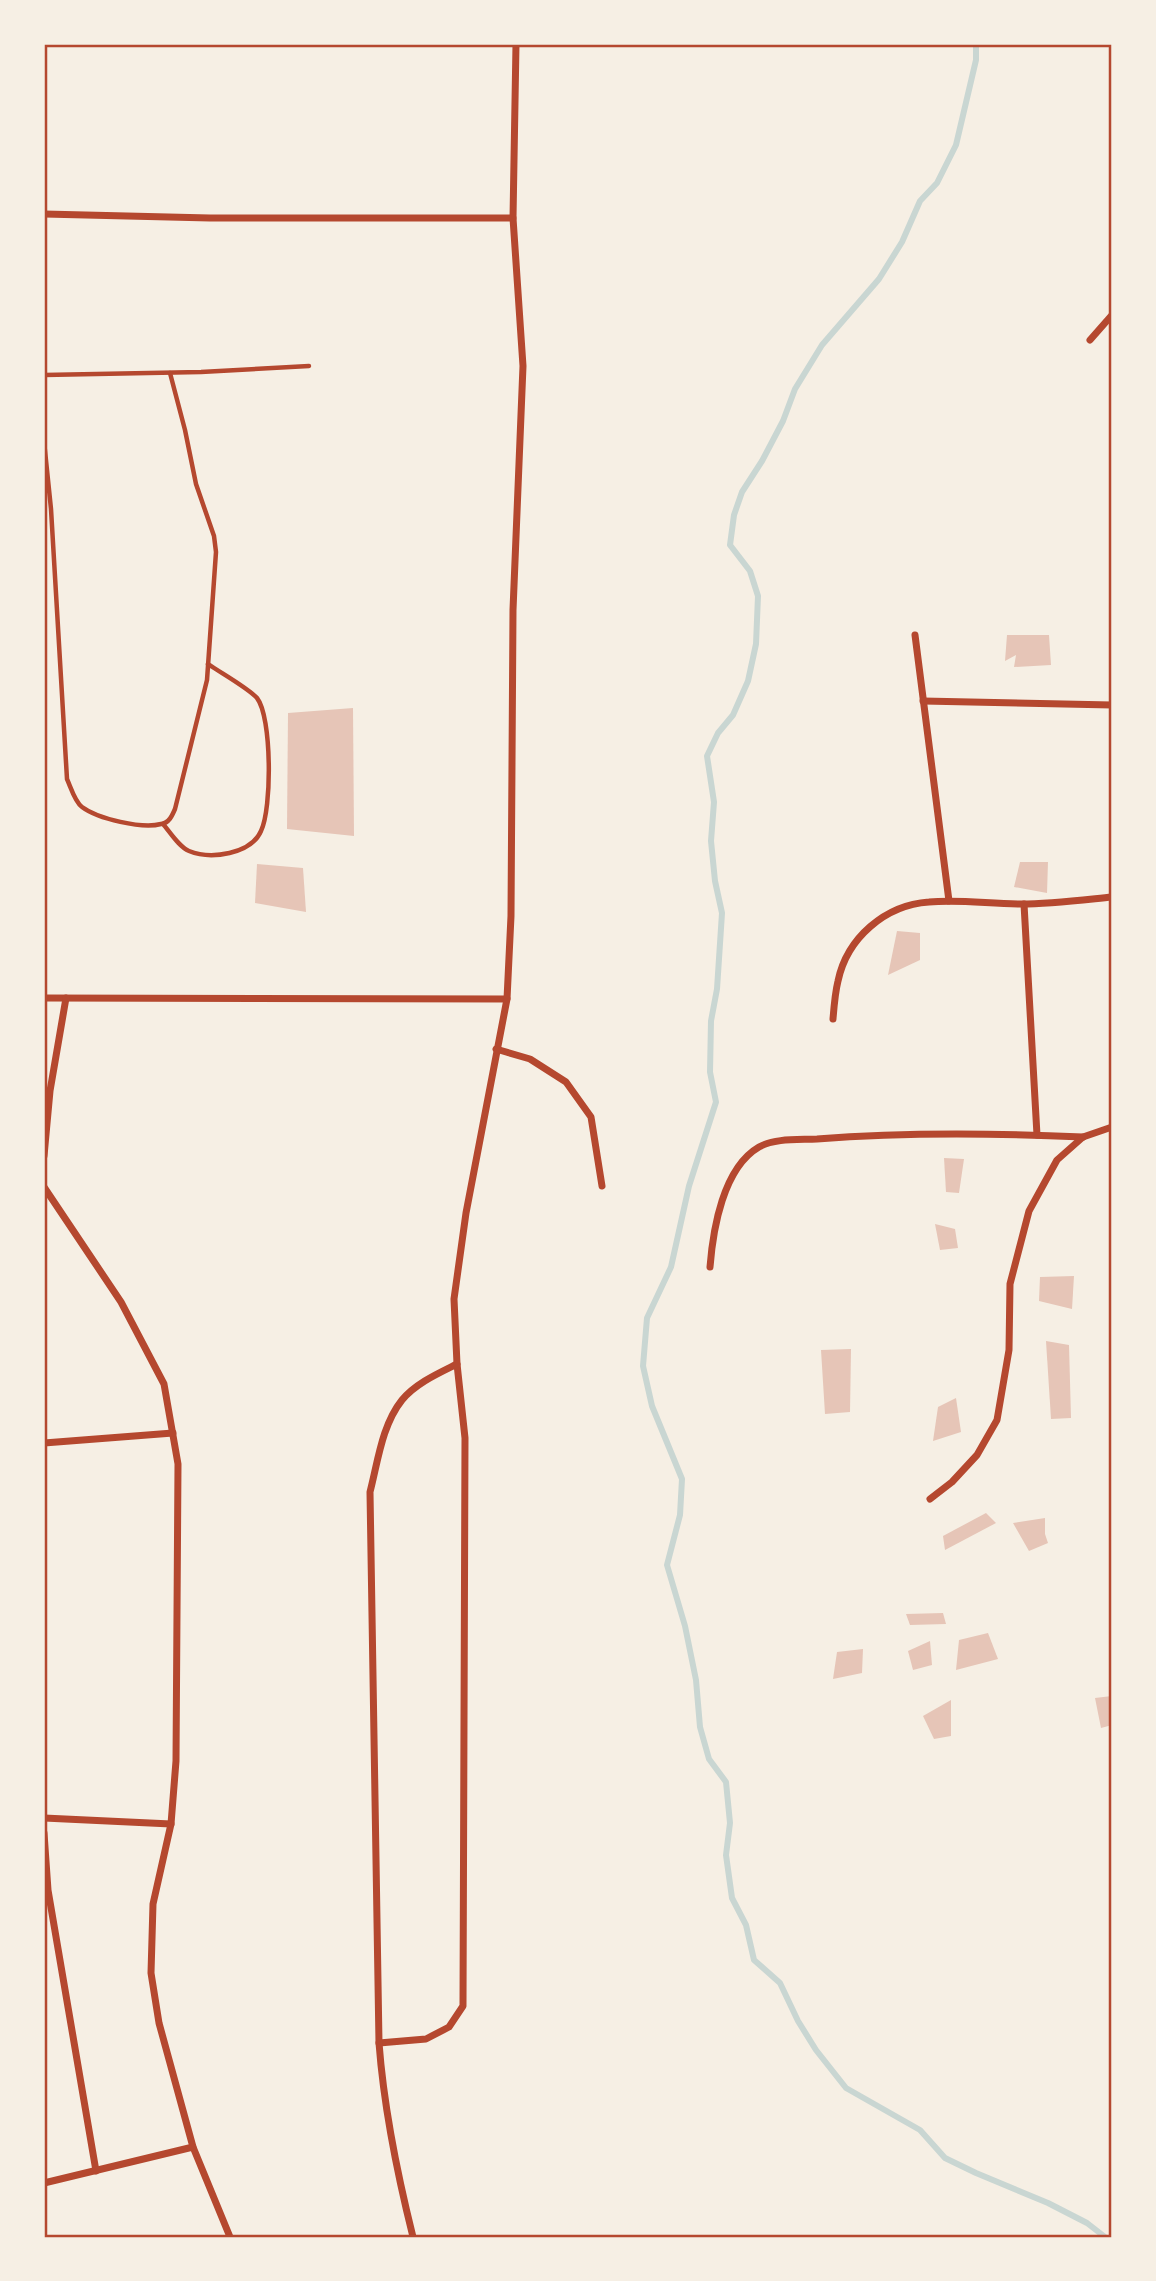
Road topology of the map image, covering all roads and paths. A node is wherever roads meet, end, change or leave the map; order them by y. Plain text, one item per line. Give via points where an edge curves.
1 (516, 44) edge
2 (44, 215) edge
3 (513, 218) junction
4 (1112, 315) edge
5 (1090, 340) dead end
6 (309, 366) dead end
7 (170, 373) junction
8 (44, 375) edge
9 (44, 441) edge
10 (915, 635) dead end
11 (208, 664) junction
12 (923, 701) junction
13 (1112, 705) edge
14 (163, 824) junction
15 (1112, 897) edge
16 (950, 901) junction
17 (1024, 904) junction
18 (44, 998) edge
19 (66, 998) junction
20 (507, 999) junction
21 (833, 1019) dead end
22 (496, 1049) junction
23 (1112, 1127) edge
24 (1037, 1135) junction
25 (1083, 1137) junction
26 (44, 1156) edge
27 (602, 1186) dead end
28 (44, 1187) edge
29 (710, 1267) dead end
30 (457, 1364) junction
31 (173, 1433) junction
32 (44, 1443) edge
33 (930, 1499) dead end
34 (44, 1818) edge
35 (171, 1824) junction
36 (44, 1833) edge
37 (379, 2043) junction
38 (193, 2147) junction
39 (96, 2171) junction
40 (44, 2183) edge
41 (230, 2237) edge
42 (413, 2237) edge

1 - 3 street
2 - 3 street
3 - 20 street via 523,366 513,610
4 - 5 street
6 - 7 lane
7 - 8 lane
7 - 11 lane via 196,484 214,536
9 - 14 lane via 66,779 80,806 96,815 138,825
10 - 12 street
11 - 14 lane via 175,810
11 - 14 lane via 256,698 264,712 270,774 262,829 253,844 205,855 187,850
12 - 13 street
12 - 16 street
15 - 17 street
16 - 17 street
16 - 21 street via 901,908 864,930 847,954
17 - 24 street
18 - 19 street
19 - 20 street
19 - 26 street
20 - 22 street
22 - 27 street via 530,1059 566,1082 591,1117
22 - 30 street via 454,1299
23 - 25 street
24 - 25 street
24 - 29 street via 853,1136 760,1147 741,1163 727,1190 712,1237
25 - 33 street via 1057,1160 1029,1211 1010,1284 1009,1350 998,1420 977,1455
28 - 31 street via 121,1302 164,1384
30 - 37 street via 403,1399 384,1434 370,1492
30 - 37 street via 465,1438 463,2006 449,2027 426,2039
31 - 32 street
31 - 35 street via 178,1464 177,1667
34 - 35 street
35 - 38 street via 153,1904 151,1972 159,2022
36 - 39 street via 48,1890
37 - 42 street via 394,2162
38 - 39 street
38 - 41 street
39 - 40 street

